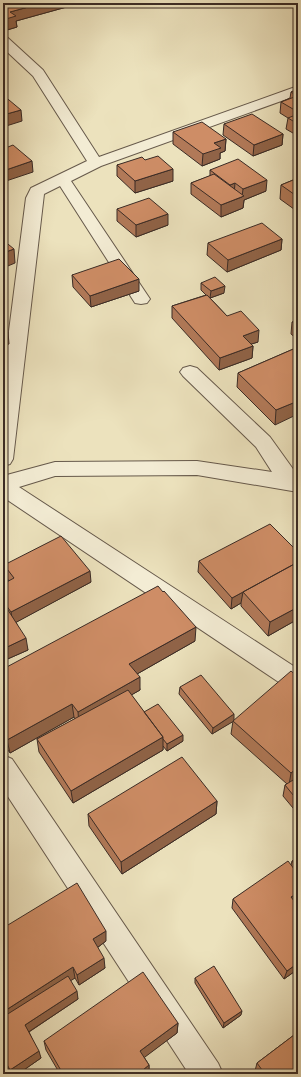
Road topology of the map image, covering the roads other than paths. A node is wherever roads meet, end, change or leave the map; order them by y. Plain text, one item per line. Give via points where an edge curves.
1 (3, 41) edge
2 (298, 90) edge
3 (96, 163) junction
4 (62, 178) junction
5 (141, 299) dead end
6 (190, 372) dead end
7 (3, 459) edge
8 (294, 484) edge
9 (3, 485) edge
10 (298, 682) edge
11 (3, 766) edge
12 (207, 1074) edge

1 - 3 street via 38,73
2 - 3 street
3 - 4 street
4 - 5 street
4 - 7 street via 37,191 34,198
6 - 8 street via 263,442
8 - 9 street via 189,468 55,469
9 - 10 street
11 - 12 street

